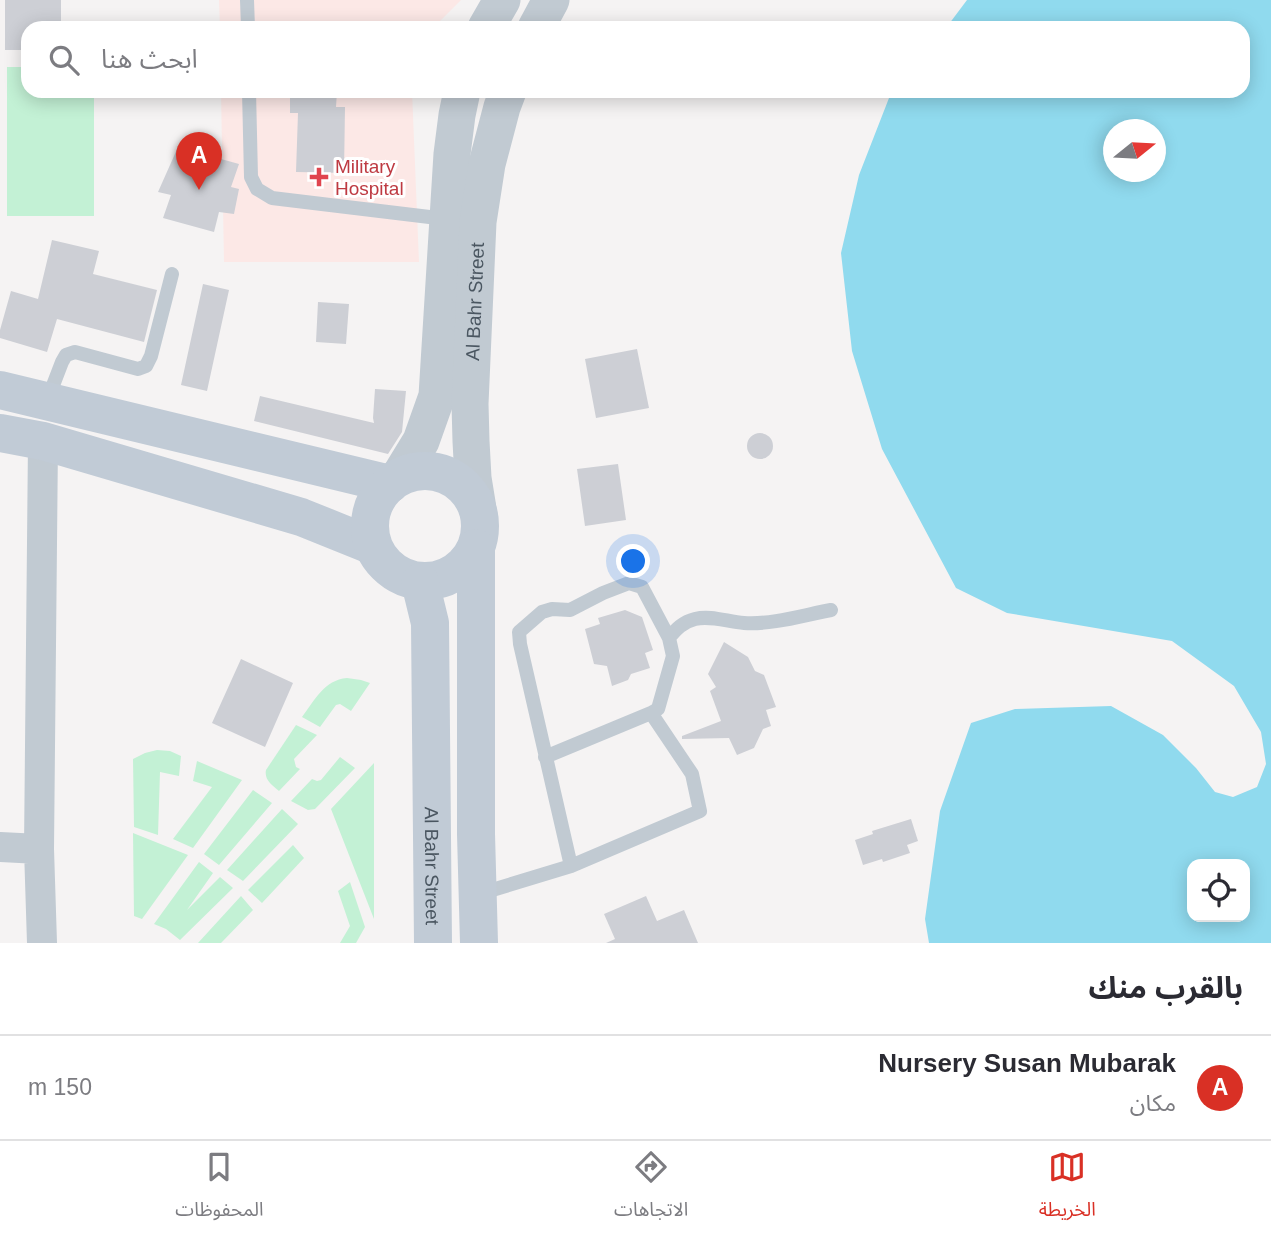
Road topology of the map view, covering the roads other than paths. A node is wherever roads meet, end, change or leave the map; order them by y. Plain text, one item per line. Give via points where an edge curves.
1 (247, 0) edge
2 (502, 0) edge
3 (551, 0) edge
4 (248, 21) edge
5 (490, 21) edge
6 (540, 21) edge
7 (249, 98) edge
8 (461, 98) edge
9 (506, 98) edge
10 (447, 219) junction
11 (172, 274) dead end
12 (0, 390) edge
13 (454, 400) junction
14 (47, 402) junction
15 (0, 433) edge
16 (43, 441) junction
17 (394, 480) junction
18 (477, 531) junction
19 (373, 546) junction
20 (420, 582) junction
21 (831, 610) dead end
22 (669, 638) junction
23 (651, 713) junction
24 (545, 757) junction
25 (476, 834) junction
26 (433, 842) junction
27 (0, 847) edge
28 (39, 849) junction
29 (571, 866) junction
30 (477, 895) junction
31 (42, 943) edge
32 (433, 943) edge
33 (478, 943) edge

1 - 4 lane
2 - 5 street
3 - 6 street
7 - 10 lane via 251,177 257,189 272,198
8 - 10 street, Al Bahr Street
9 - 13 street, Al Bahr Street via 478,222
10 - 13 street, Al Bahr Street
11 - 14 lane via 146,366 138,369 75,352 66,355
12 - 14 main road
13 - 17 street, Al Bahr Street
13 - 18 street, Al Bahr Street via 471,441
14 - 17 main road
15 - 16 main road
16 - 19 main road via 301,517
16 - 28 street
17 - 18 main road via 424,471 449,476 468,492
17 - 19 main road via 376,501 370,523
18 - 20 main road via 463,566 443,578
18 - 25 main road, Al Bahr Street
19 - 20 main road via 384,563 401,576
20 - 26 main road, Al Bahr Street via 430,623
21 - 22 lane via 745,624 696,618
22 - 23 lane via 673,656 657,709
22 - 24 lane via 642,587 629,583 570,610 542,612 519,632
23 - 24 lane
23 - 29 lane via 692,774 700,811
24 - 29 lane
25 - 26 main road
25 - 30 main road, Al Bahr Street
26 - 32 main road, Al Bahr Street
27 - 28 street
28 - 31 street
29 - 30 lane
30 - 33 main road, Al Bahr Street

